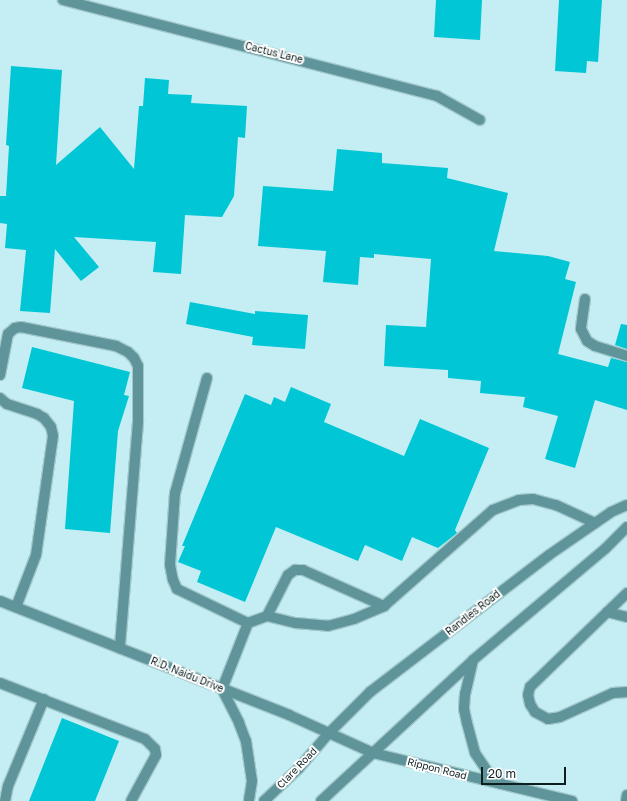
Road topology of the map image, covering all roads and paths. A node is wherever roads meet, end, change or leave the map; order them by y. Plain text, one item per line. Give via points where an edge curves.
1 (63, 0) edge
2 (480, 120) dead end
3 (585, 299) dead end
4 (627, 356) edge
5 (0, 375) edge
6 (207, 378) dead end
7 (0, 398) edge
8 (627, 504) edge
9 (595, 523) junction
10 (627, 527) edge
11 (627, 593) edge
12 (0, 601) edge
13 (384, 606) junction
14 (16, 607) junction
15 (607, 612) junction
16 (267, 616) junction
17 (627, 617) edge
18 (248, 623) junction
19 (120, 648) junction
20 (473, 660) junction
21 (0, 683) edge
22 (222, 689) junction
23 (627, 692) edge
24 (44, 699) junction
25 (329, 733) junction
26 (373, 753) junction
27 (502, 785) junction
28 (627, 795) edge
29 (5, 801) edge
30 (131, 801) edge
31 (249, 801) edge
32 (264, 801) edge
33 (321, 801) edge
34 (572, 801) edge
35 (626, 801) edge

1 - 2 street, Cactus Lane via 437,96
3 - 4 street via 581,329 587,341
5 - 19 street via 8,334 21,327 116,346 128,352 138,366 138,422
6 - 18 street via 175,493 170,565 177,589
7 - 14 street via 7,404 44,418 51,427 53,436 36,556
8 - 9 street, Randles Road
9 - 13 street via 556,505 533,499 507,504 493,510
9 - 25 street, Randles Road via 549,555 370,692
10 - 20 street via 605,549
11 - 15 street
12 - 14 street, R.D. Naidu Drive
13 - 16 street via 354,619 328,626 296,623
13 - 16 street via 303,570 295,570 288,575
14 - 19 street, R.D. Naidu Drive
15 - 17 street
15 - 23 street via 530,686 530,704 535,712 548,719 560,717 613,693
16 - 18 street
18 - 22 street
19 - 22 street, R.D. Naidu Drive
20 - 26 street
20 - 27 street via 465,694 464,709 467,723 475,753 487,771
21 - 24 street
22 - 25 street, R.D. Naidu Drive via 289,714
22 - 31 street via 246,741 252,781
24 - 29 street via 8,786
24 - 30 street via 145,739 155,749 155,760
25 - 26 street, R.D. Naidu Drive
25 - 32 street, Clare Road via 299,768
26 - 27 street, Rippon Road
26 - 33 street
27 - 34 street, Rippon Road
28 - 35 street

